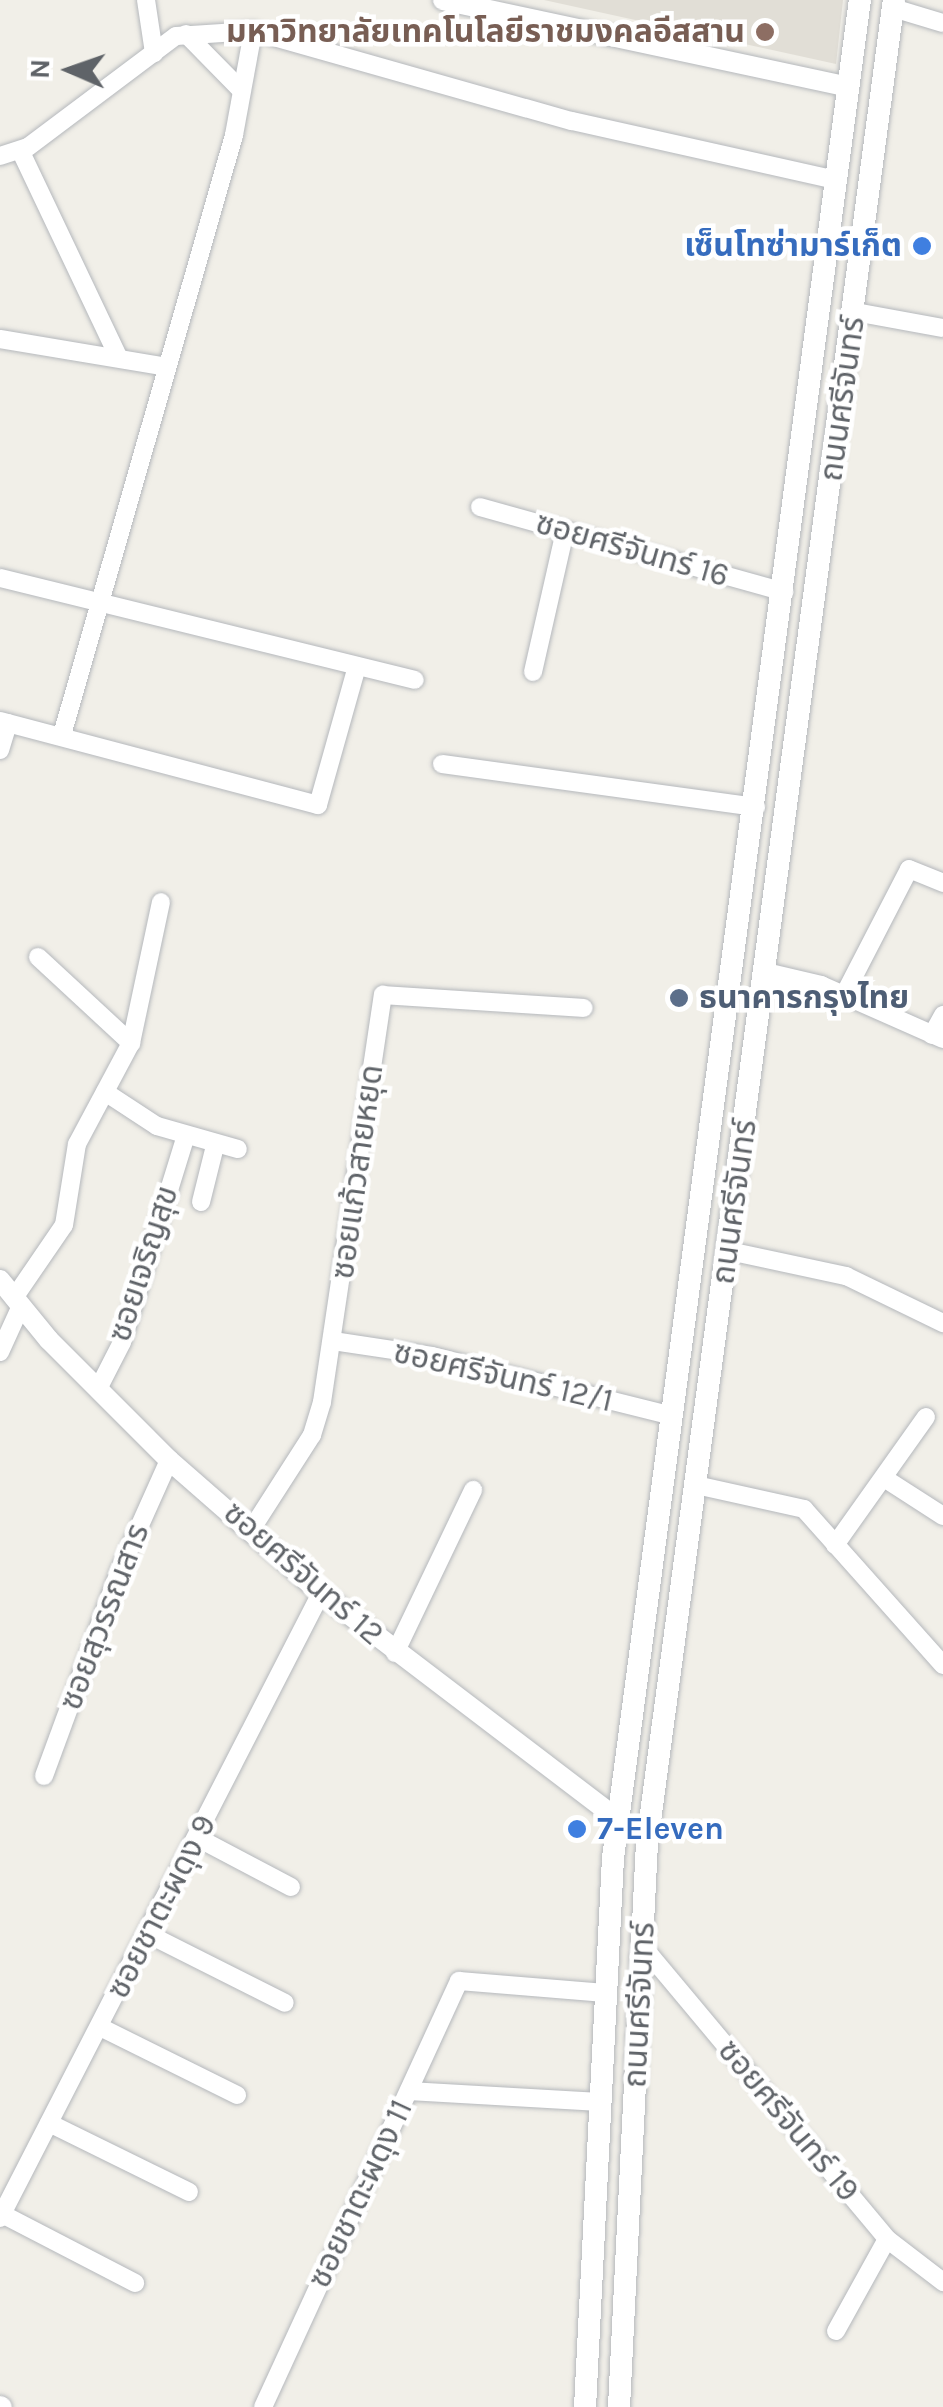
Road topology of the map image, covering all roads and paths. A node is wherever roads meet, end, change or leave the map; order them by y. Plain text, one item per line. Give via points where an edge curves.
1 (146, 0) edge
2 (443, 0) edge
3 (860, 0) edge
4 (894, 4) edge
5 (943, 23) edge
6 (253, 31) junction
7 (186, 34) junction
8 (154, 53) junction
9 (848, 87) junction
10 (241, 90) junction
11 (21, 152) junction
12 (0, 156) edge
13 (836, 180) junction
14 (868, 187) junction
15 (855, 312) junction
16 (943, 328) edge
17 (0, 339) edge
18 (117, 354) junction
19 (167, 367) junction
20 (480, 508) dead end
21 (565, 531) junction
22 (0, 578) edge
23 (784, 592) junction
24 (100, 602) junction
25 (357, 666) junction
26 (533, 672) dead end
27 (415, 680) dead end
28 (4, 722) edge
29 (62, 735) junction
30 (0, 750) edge
31 (442, 764) dead end
32 (756, 807) junction
33 (943, 883) edge
34 (162, 902) dead end
35 (38, 958) dead end
36 (766, 978) junction
37 (836, 997) junction
38 (584, 1008) dead end
39 (943, 1015) edge
40 (938, 1037) edge
41 (132, 1043) junction
42 (105, 1092) junction
43 (184, 1138) junction
44 (215, 1146) junction
45 (238, 1148) dead end
46 (201, 1202) dead end
47 (729, 1251) junction
48 (0, 1280) edge
49 (18, 1302) junction
50 (943, 1323) edge
51 (4, 1331) edge
52 (333, 1341) junction
53 (0, 1352) edge
54 (98, 1388) junction
55 (673, 1416) junction
56 (926, 1418) dead end
57 (169, 1460) junction
58 (884, 1478) junction
59 (696, 1485) junction
60 (472, 1490) dead end
61 (943, 1516) edge
62 (250, 1530) junction
63 (835, 1545) junction
64 (321, 1593) junction
65 (395, 1653) junction
66 (943, 1665) edge
67 (44, 1776) dead end
68 (618, 1819) junction
69 (650, 1832) junction
70 (198, 1838) junction
71 (292, 1887) dead end
72 (148, 1934) junction
73 (644, 1948) junction
74 (606, 1993) junction
75 (285, 2003) dead end
76 (100, 2027) junction
77 (409, 2091) junction
78 (237, 2095) dead end
79 (600, 2102) junction
80 (49, 2123) junction
81 (189, 2192) dead end
82 (1, 2216) edge
83 (887, 2239) junction
84 (135, 2282) dead end
85 (943, 2282) edge
86 (836, 2331) dead end
87 (263, 2407) edge
88 (585, 2407) edge
89 (618, 2407) edge

1 - 8 street
2 - 9 street
3 - 9 main road, ถนนศรีจันทร์
4 - 5 street
4 - 14 main road, ถนนศรีจันทร์
6 - 7 street
6 - 10 street
6 - 13 street via 572,120
7 - 8 street
7 - 10 street
8 - 11 street
9 - 13 main road, ถนนศรีจันทร์
10 - 19 street
11 - 12 street
11 - 18 street
13 - 14 main road
13 - 23 main road, ถนนศรีจันทร์
14 - 15 main road, ถนนศรีจันทร์
15 - 16 street
15 - 36 main road, ถนนศรีจันทร์
17 - 18 street
18 - 19 street
19 - 24 street
20 - 21 street, ซอยศรีจันทร์ 16
21 - 23 street, ซอยศรีจันทร์ 16
21 - 26 street
22 - 24 street
23 - 32 main road, ถนนศรีจันทร์
24 - 25 street
24 - 29 street
25 - 27 street
25 - 29 street via 318,805
28 - 29 street
28 - 30 street
31 - 32 street
32 - 55 main road, ถนนศรีจันทร์
33 - 37 street via 910,869
34 - 41 street
35 - 41 street
36 - 37 street via 821,985
36 - 47 main road, ถนนศรีจันทร์
37 - 40 street
38 - 52 street, ซอยแก้วสายหยุด via 383,995
39 - 40 street
41 - 42 street
42 - 43 street
42 - 49 street via 77,1144 64,1225
43 - 44 street
43 - 54 street, ซอยเจริญสุข via 122,1342
44 - 45 street
44 - 46 street
47 - 50 street via 846,1276
47 - 59 main road, ถนนศรีจันทร์
48 - 49 street, ซอยศรีจันทร์ 12
49 - 51 street
49 - 54 street, ซอยศรีจันทร์ 12
51 - 53 street
52 - 55 street, ซอยศรีจันทร์ 12/1 via 432,1356
52 - 62 street, ซอยแก้วสายหยุด via 312,1435
54 - 57 street, ซอยศรีจันทร์ 12
55 - 68 main road, ถนนศรีจันทร์
56 - 58 street
57 - 62 street, ซอยศรีจันทร์ 12
57 - 67 street, ซอยสุวรรณสาร via 119,1572
58 - 61 street
58 - 63 street
59 - 63 street via 804,1509
59 - 69 main road, ถนนศรีจันทร์
60 - 65 street
62 - 64 street, ซอยศรีจันทร์ 12
63 - 66 street
64 - 65 street, ซอยศรีจันทร์ 12
64 - 70 street, ซอยชาตะผดุง 9
65 - 68 street, ซอยศรีจันทร์ 12
68 - 69 main road
68 - 74 main road, ถนนศรีจันทร์
69 - 73 main road, ถนนศรีจันทร์
70 - 71 street
70 - 72 street, ซอยชาตะผดุง 9
72 - 75 street
72 - 76 street, ซอยชาตะผดุง 9
73 - 83 street, ซอยศรีจันทร์ 19
73 - 89 main road, ถนนศรีจันทร์
74 - 77 street, ซอยชาตะผดุง 11 via 459,1981
74 - 79 main road, ถนนศรีจันทร์
76 - 78 street
76 - 80 street, ซอยชาตะผดุง 9
77 - 79 street
77 - 87 street, ซอยชาตะผดุง 11
79 - 88 main road, ถนนศรีจันทร์
80 - 81 street
80 - 82 street, ซอยชาตะผดุง 9
82 - 84 street
83 - 85 street, ซอยศรีจันทร์ 19
83 - 86 street

